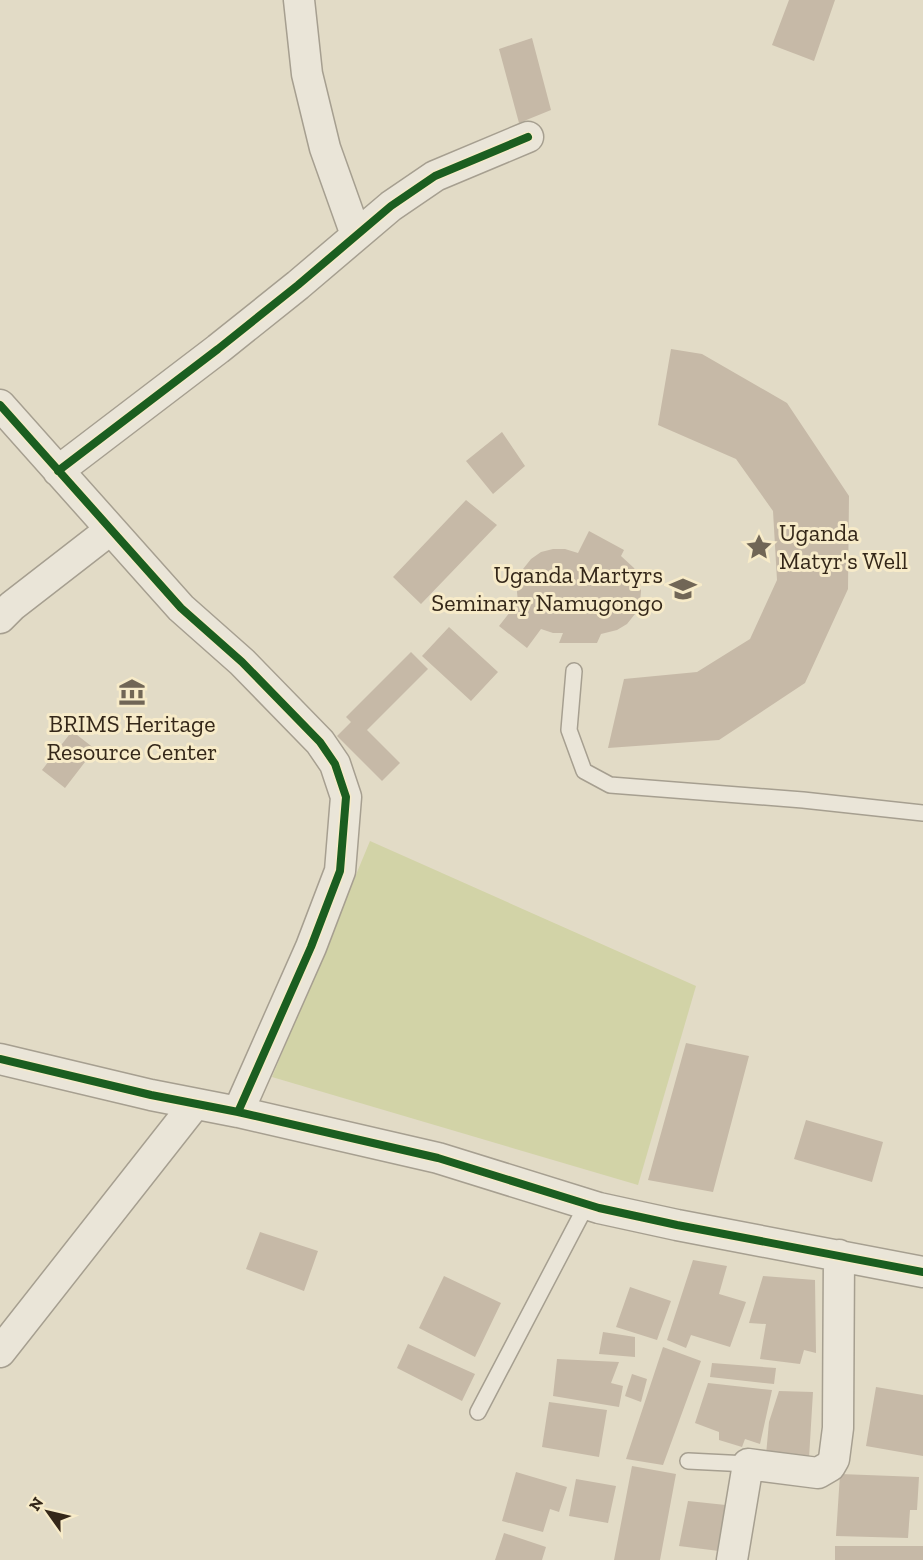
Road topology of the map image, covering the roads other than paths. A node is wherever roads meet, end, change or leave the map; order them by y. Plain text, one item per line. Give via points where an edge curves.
1 (299, 0) edge
2 (528, 137) dead end
3 (356, 236) junction
4 (0, 405) edge
5 (58, 471) junction
6 (110, 530) junction
7 (0, 618) edge
8 (574, 671) dead end
9 (923, 813) edge
10 (0, 1059) edge
11 (195, 1104) junction
12 (238, 1112) junction
13 (587, 1204) junction
14 (839, 1255) junction
15 (923, 1272) edge
16 (0, 1352) edge
17 (478, 1412) dead end
18 (688, 1461) dead end
19 (748, 1464) junction
20 (732, 1560) edge

1 - 3 street via 307,74 325,148
2 - 3 street via 435,176
3 - 5 street via 218,349
4 - 5 street
5 - 6 street
6 - 7 street
6 - 12 street via 182,608 243,662 321,742 335,764 346,797 340,871 311,948
8 - 9 lane via 569,730 584,771 610,785
10 - 11 street
11 - 12 street
11 - 16 street
12 - 13 street via 438,1158
13 - 14 street
13 - 17 lane
14 - 15 street
14 - 19 street via 838,1428 834,1459 818,1473
18 - 19 lane
19 - 20 street

